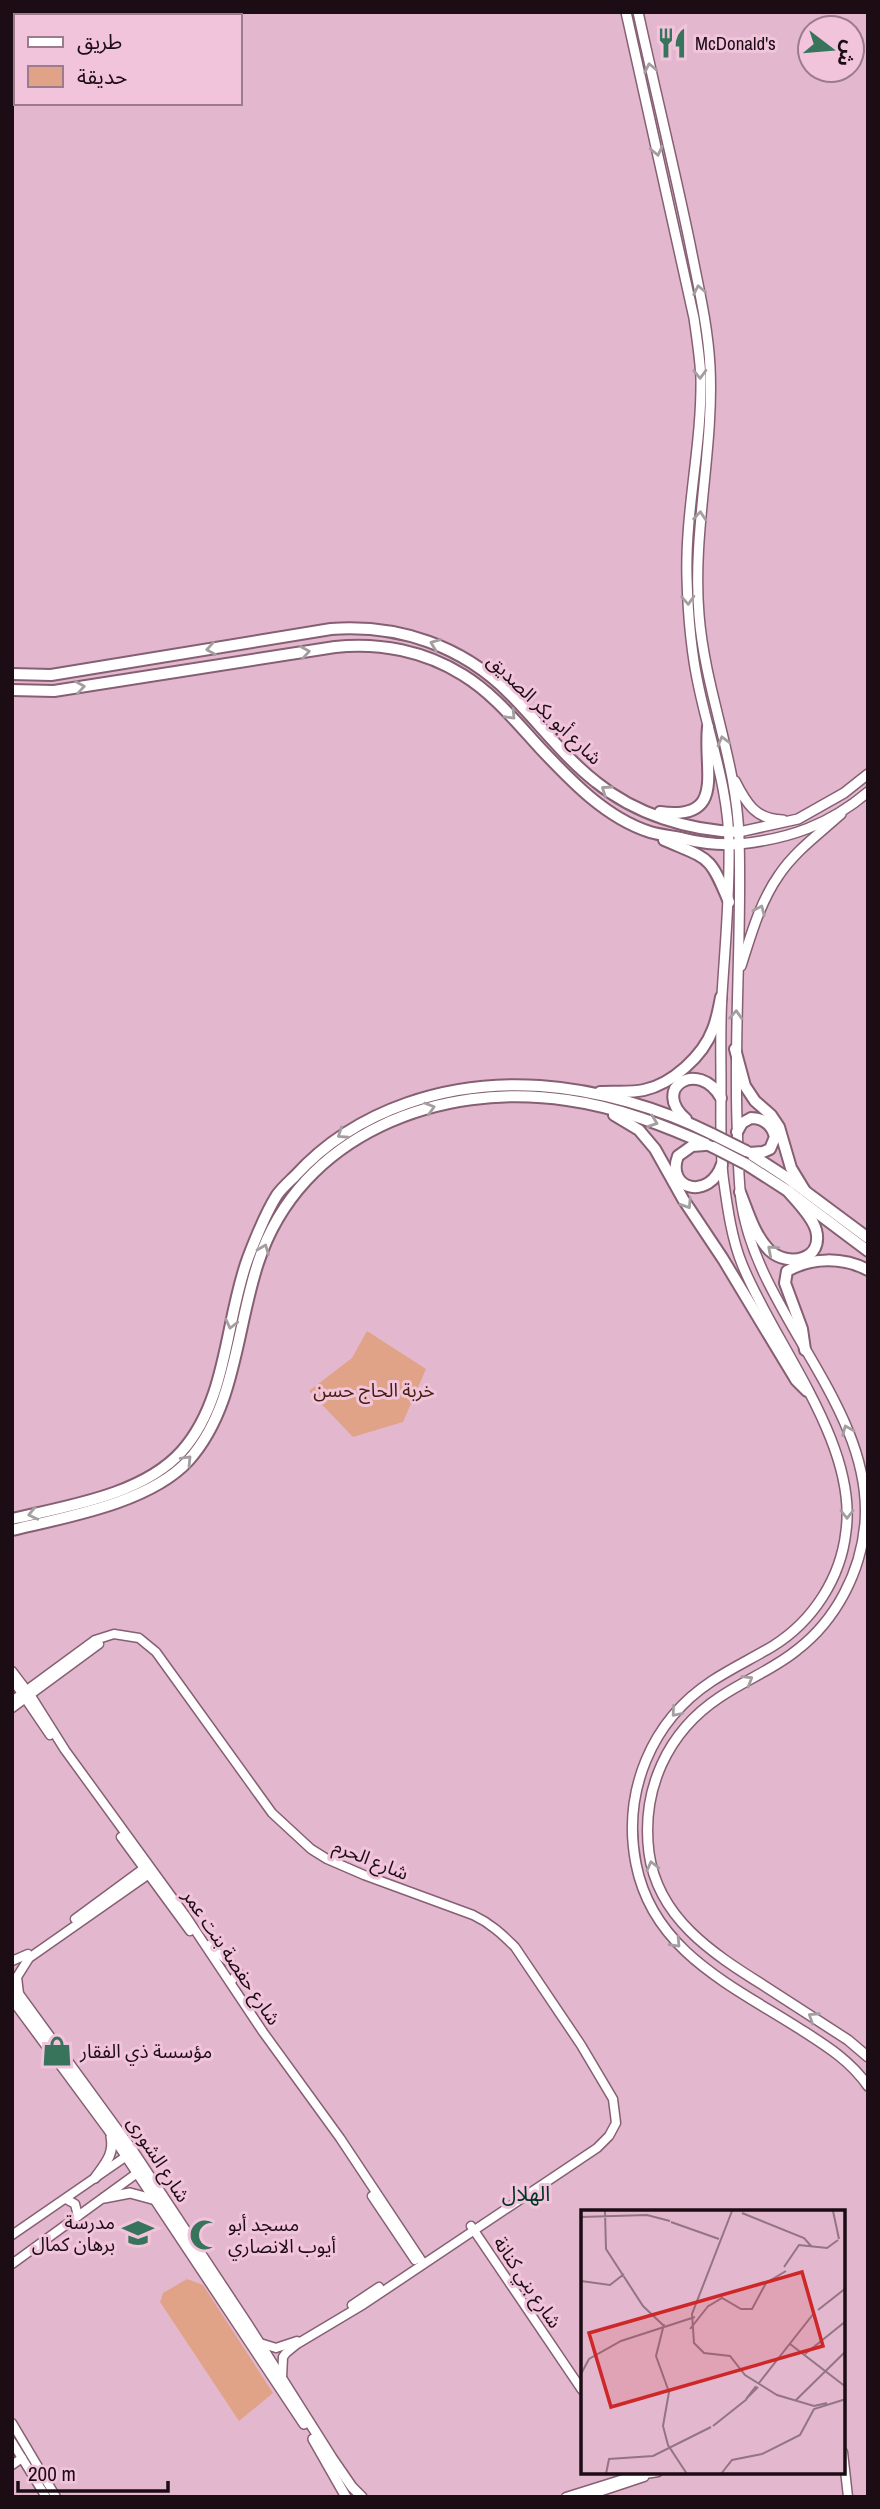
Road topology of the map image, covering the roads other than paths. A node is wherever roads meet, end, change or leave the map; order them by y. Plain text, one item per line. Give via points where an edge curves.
1 (626, 12) edge
2 (638, 12) edge
3 (12, 674) edge
4 (12, 690) edge
5 (708, 727) junction
6 (868, 774) edge
7 (732, 775) junction
8 (868, 792) edge
9 (644, 810) junction
10 (841, 814) junction
11 (798, 819) junction
12 (649, 832) junction
13 (734, 832) junction
14 (734, 844) junction
15 (729, 902) junction
16 (739, 974) junction
17 (721, 997) junction
18 (735, 1049) junction
19 (586, 1092) junction
20 (721, 1098) junction
21 (592, 1104) junction
22 (690, 1123) junction
23 (737, 1132) junction
24 (711, 1142) junction
25 (747, 1156) junction
26 (722, 1164) junction
27 (788, 1191) junction
28 (805, 1191) junction
29 (740, 1192) junction
30 (868, 1238) edge
31 (868, 1251) edge
32 (868, 1270) edge
33 (805, 1350) junction
34 (807, 1391) junction
35 (12, 1519) edge
36 (12, 1530) edge
37 (12, 1671) edge
38 (12, 1679) edge
39 (26, 1695) junction
40 (12, 1701) edge
41 (12, 1708) edge
42 (148, 1870) junction
43 (203, 1941) junction
44 (12, 1961) edge
45 (231, 1964) dead end
46 (238, 1972) dead end
47 (231, 1982) junction
48 (12, 1985) edge
49 (16, 1996) edge
50 (868, 2057) edge
51 (868, 2086) edge
52 (108, 2129) junction
53 (130, 2153) junction
54 (141, 2171) junction
55 (95, 2178) junction
56 (66, 2199) junction
57 (104, 2199) junction
58 (156, 2200) junction
59 (78, 2216) junction
60 (472, 2228) junction
61 (15, 2232) edge
62 (419, 2262) junction
63 (12, 2264) edge
64 (260, 2343) junction
65 (282, 2378) junction
66 (581, 2387) edge
67 (12, 2423) edge
68 (12, 2442) edge
69 (22, 2458) junction
70 (12, 2465) edge
71 (845, 2470) edge
72 (650, 2474) edge
73 (633, 2477) edge
74 (602, 2489) junction
75 (46, 2497) edge
76 (57, 2497) edge
77 (346, 2497) edge
78 (362, 2497) edge
79 (566, 2497) edge
80 (585, 2497) edge
81 (848, 2497) edge

1 -> 5 main road via 698,343 700,409 687,572 689,630
7 -> 2 main road via 711,695 698,608 698,544 711,401 709,352 678,186
9 -> 3 highway, شارع أبو بكر الصديق via 593,781 482,669 446,648 407,635 331,629 51,675
4 -> 12 highway, شارع أبو بكر الصديق via 54,691 335,647 404,651 435,659 465,676 500,704 584,792
5 - 9 highway via 708,779 701,804 683,814
5 - 13 main road
6 - 11 main road, شارع أبو بكر الصديق
7 - 11 main road via 758,814 767,819
7 - 13 main road
8 - 10 main road, شارع أبو بكر الصديق
9 - 13 highway, شارع أبو بكر الصديق via 686,825
10 - 14 main road, شارع أبو بكر الصديق via 776,839
16 -> 10 main road via 756,920 777,876
11 - 13 main road, شارع أبو بكر الصديق
12 - 14 highway, شارع أبو بكر الصديق
12 - 15 highway via 708,860
13 - 14 main road
14 - 15 main road
14 - 16 main road
15 - 17 main road
18 -> 16 main road
17 - 19 highway via 707,1041 665,1082 642,1091
17 - 20 main road
18 - 23 main road
18 - 28 highway via 745,1086 779,1127 791,1168
19 - 22 highway
19 -> 35 highway via 506,1086 438,1094 378,1114 342,1133 315,1154 278,1195 263,1223 247,1259 211,1400 183,1450 155,1474 122,1488
20 - 22 highway via 704,1080 683,1081 672,1101
20 - 26 main road
21 -> 24 highway
21 -> 34 highway via 639,1130 655,1149
36 -> 21 highway via 129,1498 175,1472 196,1451 224,1397 268,1239 295,1191 322,1163 365,1133 440,1105 524,1096
22 - 24 highway
23 - 25 highway via 746,1120 754,1118 767,1123 774,1133 770,1149
23 - 29 main road
24 - 25 highway, bridge
24 - 26 highway via 691,1146 678,1156 676,1171 681,1181 692,1187 704,1186 718,1175
25 - 27 highway
25 - 28 highway
26 - 34 main road via 741,1262
27 -> 29 highway via 816,1231 812,1250 798,1260 780,1258 770,1250 756,1233
27 - 31 highway
28 - 30 highway
29 - 33 main road via 752,1246
32 - 33 highway via 827,1260 788,1271 785,1283
50 -> 33 main road via 703,1945 665,1899 649,1855 651,1795 675,1740 705,1707 806,1643 845,1593 855,1569 865,1518 859,1465 839,1413
34 -> 51 main road via 831,1439 845,1484 847,1524 837,1568 820,1600 797,1628 691,1696 661,1730 639,1778 634,1850 651,1907 677,1945 833,2050
37 - 39 street, شارع حفصة بنت عمر
38 - 39 street, شارع حفصة بنت عمر
39 - 40 street, شارع الحرم
39 - 41 street, شارع الحرم
39 - 42 street, شارع حفصة بنت عمر
39 - 60 street, شارع الحرم via 106,1636 136,1636 148,1643 174,1675 272,1812 311,1849 364,1875 473,1915 515,1947 610,2093 616,2118 594,2145
42 - 43 street, شارع حفصة بنت عمر
42 - 44 street
42 - 49 street via 29,1958 17,1977
42 - 62 street, شارع حفصة بنت عمر
43 - 45 street
43 - 47 street, شارع حفصة بنت عمر
46 - 47 street
47 - 62 street, شارع حفصة بنت عمر via 340,2138
48 - 49 main road, شارع الشورى
49 - 52 main road, شارع الشورى
49 - 53 main road, شارع الشورى
52 - 53 main road, شارع الشورى
52 - 55 main road via 112,2151
53 - 54 main road, شارع الشورى
53 - 55 street
54 - 57 street
54 - 58 main road, شارع الشورى
54 - 64 main road, شارع الشورى
55 - 56 street
56 - 59 street via 75,2204
56 - 61 street
57 - 58 main road via 130,2193
57 - 59 street
58 - 77 main road, شارع الشورى via 300,2418
59 - 63 street
60 - 62 street, شارع الحرم
60 - 66 street, شارع بني كنانة
62 - 64 street, شارع الحرم via 295,2342 276,2348
62 - 65 street, شارع الحرم via 364,2304 286,2353
64 - 65 main road, شارع الشورى
65 - 78 main road, شارع الشورى
67 - 76 street
68 - 69 street
69 - 70 street
69 - 75 street
71 - 81 street
72 - 73 street
73 - 74 street
74 - 79 street
74 - 80 street

